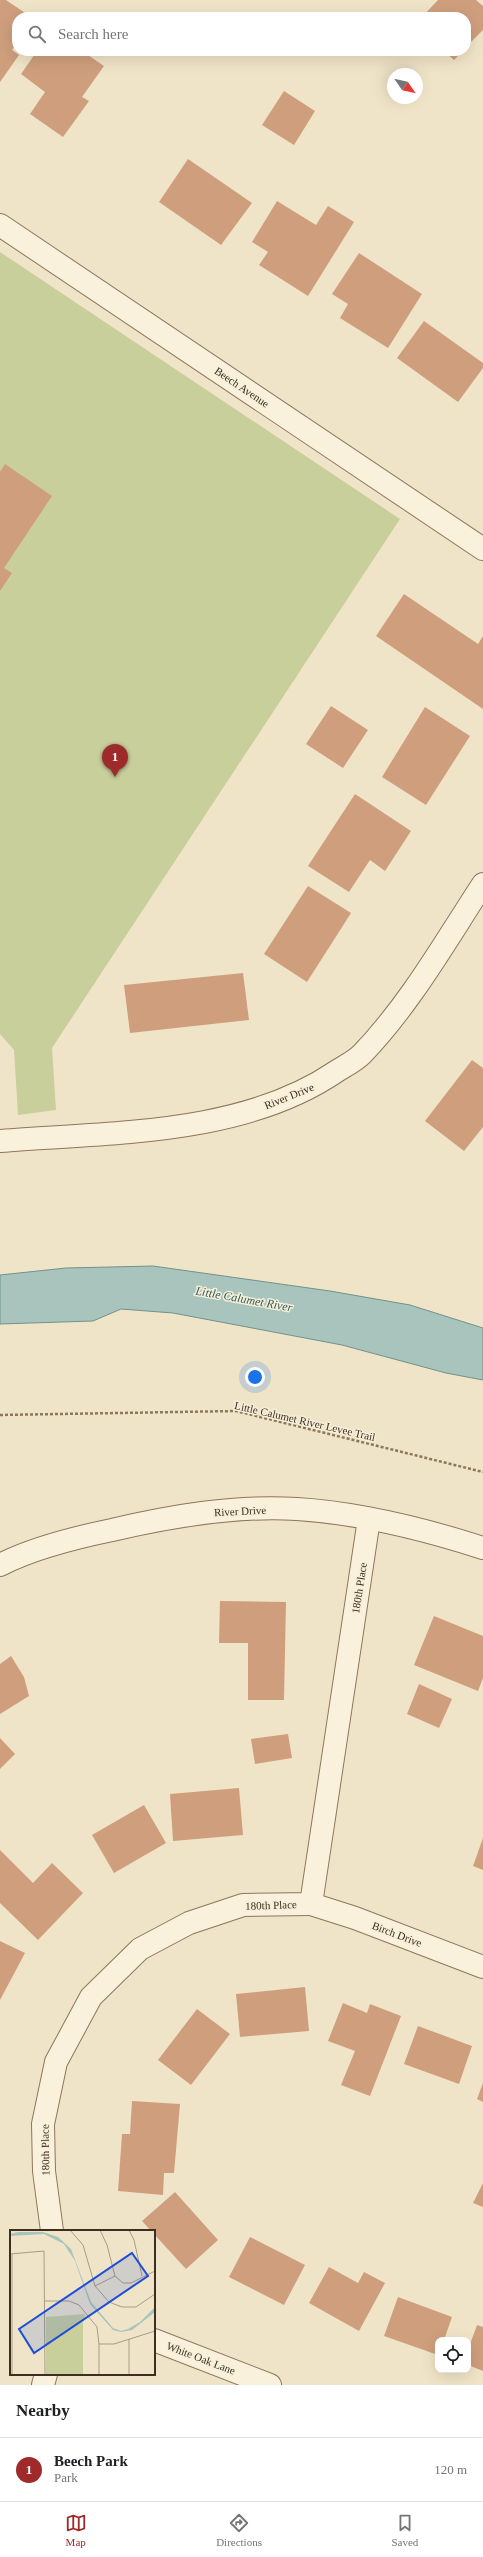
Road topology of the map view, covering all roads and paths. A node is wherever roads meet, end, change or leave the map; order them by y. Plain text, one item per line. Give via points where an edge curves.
1 (0, 225) edge
2 (483, 550) edge
3 (483, 884) edge
4 (0, 1141) edge
5 (0, 1415) edge
6 (483, 1472) edge
7 (369, 1519) junction
8 (483, 1548) edge
9 (0, 1565) edge
10 (311, 1904) junction
11 (483, 1967) edge
12 (52, 2230) edge
13 (155, 2340) edge
14 (46, 2375) edge
15 (43, 2385) edge
16 (270, 2385) edge

1 - 2 street, Beech Avenue
3 - 4 street, River Drive via 401,1008 360,1055 316,1086 255,1109 190,1125
5 - 6 path, Little Calumet River Levee Trail via 236,1411
7 - 8 street, River Drive via 436,1533
7 - 9 street, River Drive via 297,1509 232,1511 166,1518 81,1536
7 - 10 street, 180th Place
10 - 11 street, Birch Drive
10 - 12 street, 180th Place via 243,1905 189,1923 140,1949 91,1997 56,2062 43,2124 44,2171
13 - 16 street, White Oak Lane
14 - 15 street

